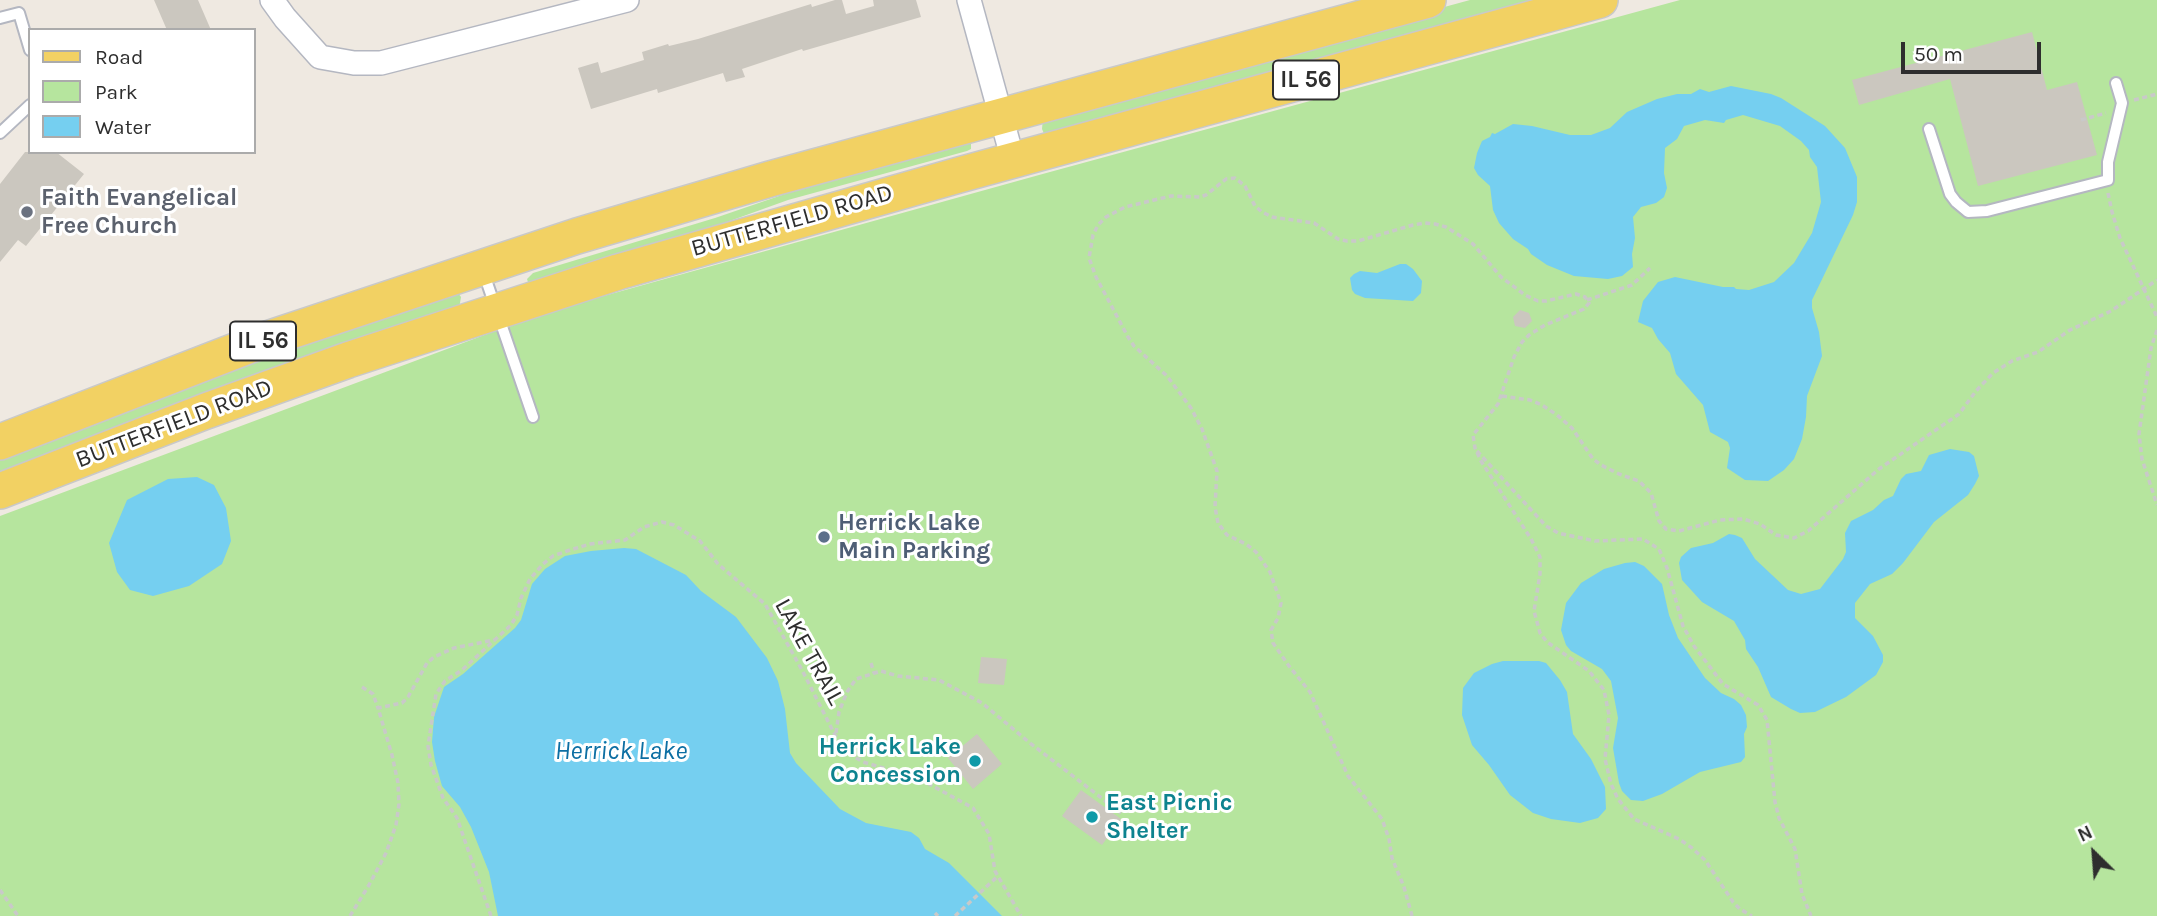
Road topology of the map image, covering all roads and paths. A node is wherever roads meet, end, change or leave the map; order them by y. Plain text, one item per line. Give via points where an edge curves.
1 (272, 0) edge
2 (627, 0) edge
3 (969, 0) edge
4 (1428, 0) edge
5 (1600, 0) edge
6 (581, 6) edge
7 (0, 18) edge
8 (28, 43) edge
9 (2116, 83) dead end
10 (2157, 94) edge
11 (28, 106) edge
12 (2121, 106) junction
13 (1001, 116) junction
14 (2081, 120) dead end
15 (1929, 129) dead end
16 (0, 133) edge
17 (1013, 160) junction
18 (2108, 180) junction
19 (482, 267) junction
20 (1650, 268) dead end
21 (2157, 280) edge
22 (2143, 288) junction
23 (1587, 300) junction
24 (496, 311) junction
25 (2157, 317) edge
26 (2157, 330) edge
27 (1501, 396) junction
28 (533, 417) dead end
29 (0, 442) edge
30 (1475, 448) junction
31 (0, 491) edge
32 (2157, 505) edge
33 (496, 639) junction
34 (871, 663) dead end
35 (874, 673) junction
36 (362, 687) dead end
37 (378, 708) junction
38 (835, 735) junction
39 (1121, 813) dead end
40 (998, 876) junction
41 (0, 890) edge
42 (18, 916) edge
43 (350, 916) edge
44 (491, 916) edge
45 (955, 916) edge
46 (1021, 916) edge
47 (1412, 916) edge
48 (1752, 916) edge
49 (1811, 916) edge

1 - 6 street via 320,57 354,63 381,63
2 - 6 street
3 - 13 street
4 - 13 main road, BUTTERFIELD ROAD / IL 56
5 - 17 main road, BUTTERFIELD ROAD / IL 56
7 - 8 lane via 19,13
9 - 12 lane
10 - 12 path
11 - 16 lane
12 - 14 path
12 - 18 lane
13 - 17 street
13 - 19 main road, BUTTERFIELD ROAD / IL 56 via 673,207
15 - 18 lane via 1950,194 1968,212
17 - 24 main road, BUTTERFIELD ROAD / IL 56 via 725,240
18 - 22 path via 2120,238
19 - 24 lane
19 - 29 main road, BUTTERFIELD ROAD / IL 56 via 261,341
20 - 23 path via 1632,285
21 - 22 path
22 - 25 path
22 - 27 path via 2111,311 1993,373 1959,414 1794,538 1734,518 1687,530 1666,529 1658,521 1651,494 1639,481 1593,459 1572,428 1542,405
23 - 27 path via 1584,309 1536,329 1522,342
23 - 47 path via 1581,294 1546,302 1525,295 1501,277 1473,244 1435,224 1347,241 1314,223 1272,217 1255,206 1235,178 1200,197 1171,196 1125,207 1098,225 1093,236 1091,266 1128,337 1167,376 1202,429 1217,471 1218,523 1227,535 1256,552 1270,572 1281,603 1271,630 1273,643 1310,692 1348,776 1382,819
24 - 28 lane
24 - 31 main road, BUTTERFIELD ROAD / IL 56 via 206,411
26 - 32 path via 2139,434
27 - 30 path via 1474,435
30 - 48 path via 1537,550 1541,564 1534,611 1540,633 1588,671 1604,690 1609,715 1605,759 1618,799 1633,819 1692,848 1733,902
30 - 49 path via 1546,526 1558,533 1595,541 1643,539 1659,549 1683,626 1694,646 1723,684 1758,705 1767,720 1775,802 1795,849 1802,894
33 - 37 path via 434,657 408,697
33 - 38 path, LAKE TRAIL via 517,615 530,579 554,556 590,544 625,540 652,523 674,525 700,541 718,564 765,604
33 - 44 path, LAKE TRAIL via 445,681 436,694 428,746 443,798 457,818
34 - 35 path
35 - 38 path via 856,679 847,692
35 - 39 path via 939,680 965,692
36 - 37 path via 373,694
37 - 43 path via 394,764 399,804 386,853
38 - 40 path, LAKE TRAIL via 863,762 918,778 973,808 989,834
40 - 45 path
40 - 46 path, LAKE TRAIL
41 - 42 path

